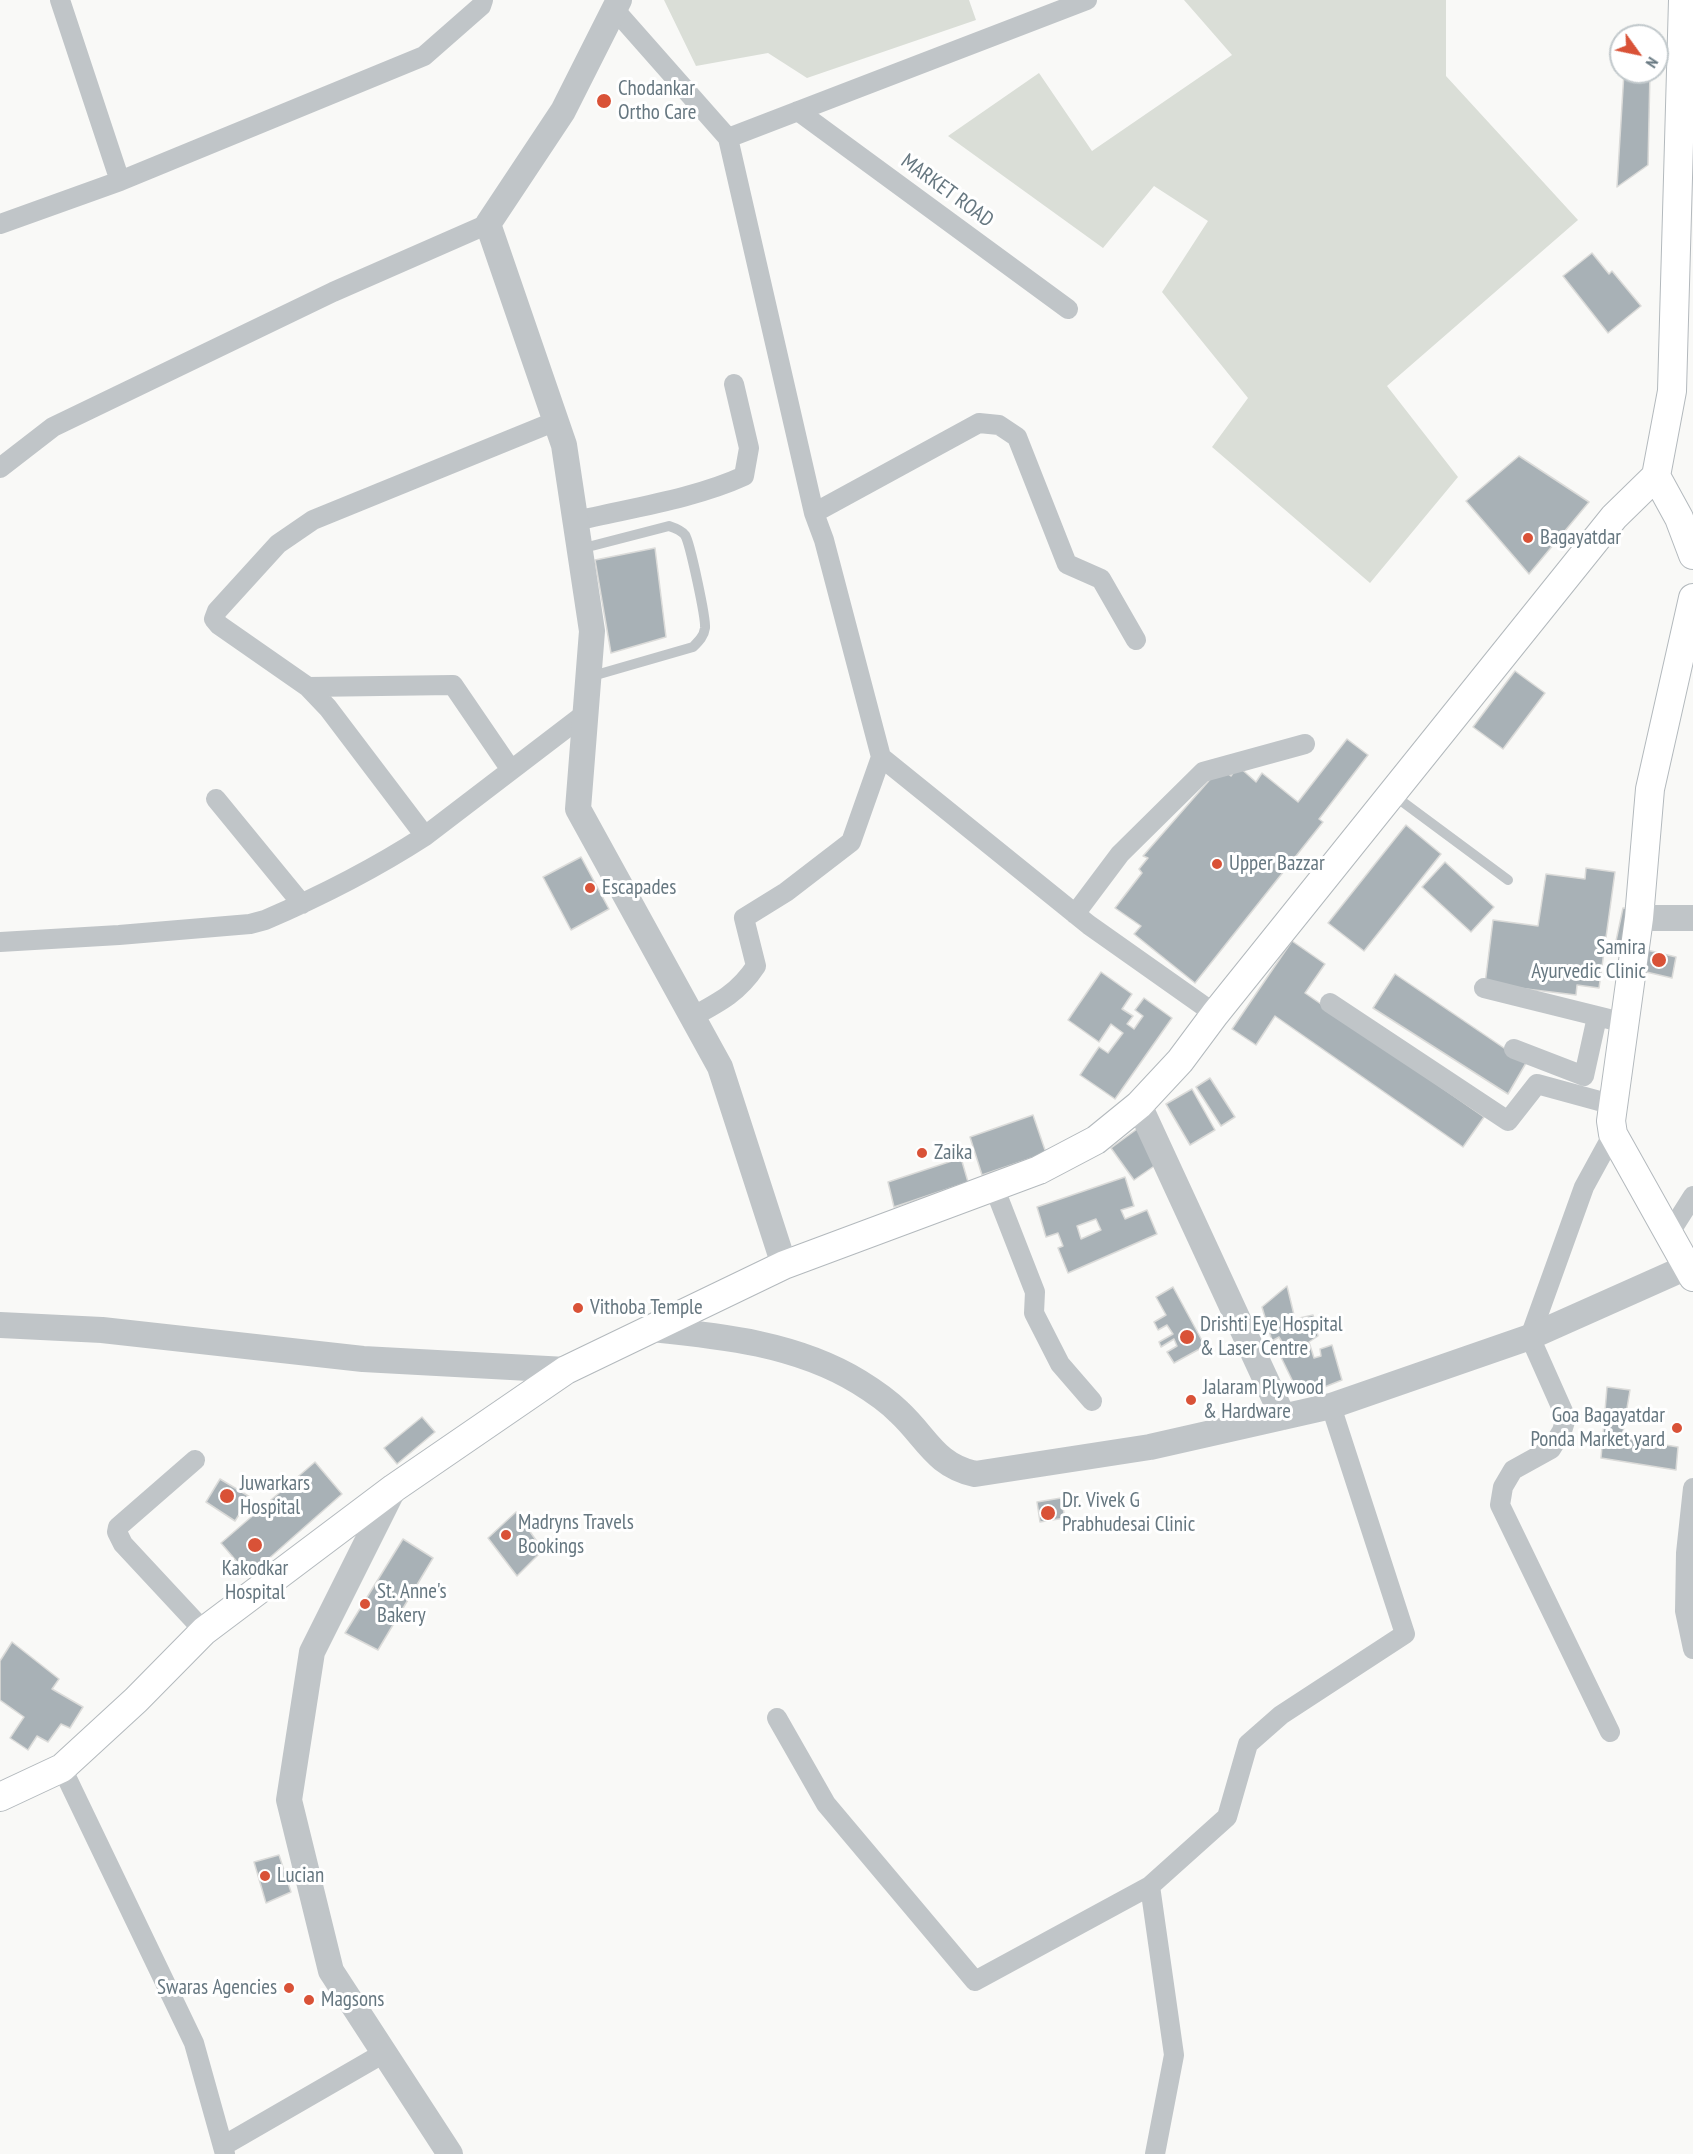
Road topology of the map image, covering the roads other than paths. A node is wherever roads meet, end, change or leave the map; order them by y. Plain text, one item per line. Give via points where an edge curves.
1 (60, 0) edge
2 (483, 0) edge
3 (1087, 0) edge
4 (1683, 0) edge
5 (617, 5) edge
6 (798, 111) junction
7 (728, 138) junction
8 (120, 181) junction
9 (0, 224) edge
10 (488, 224) junction
11 (1068, 309) dead end
12 (734, 384) dead end
13 (556, 421) junction
14 (0, 468) edge
15 (1656, 476) junction
16 (814, 513) junction
17 (576, 520) junction
18 (580, 549) junction
19 (1692, 549) edge
20 (1693, 598) edge
21 (1136, 640) dead end
22 (589, 677) junction
23 (308, 687) junction
24 (586, 713) junction
25 (1305, 744) dead end
26 (881, 757) junction
27 (511, 770) junction
28 (1392, 794) junction
29 (216, 799) dead end
30 (425, 836) junction
31 (1508, 880) dead end
32 (302, 904) junction
33 (1075, 914) junction
34 (1639, 918) junction
35 (1693, 918) edge
36 (0, 942) edge
37 (1484, 988) dead end
38 (1330, 1003) dead end
39 (1215, 1014) junction
40 (693, 1017) junction
41 (1597, 1017) junction
42 (1625, 1023) junction
43 (1514, 1049) dead end
44 (1614, 1105) junction
45 (1139, 1106) junction
46 (1613, 1134) junction
47 (994, 1187) junction
48 (1693, 1196) edge
49 (1669, 1234) junction
50 (784, 1265) junction
51 (1691, 1270) edge
52 (0, 1325) edge
53 (652, 1329) junction
54 (1530, 1337) junction
55 (566, 1370) junction
56 (1092, 1401) dead end
57 (1331, 1406) junction
58 (1283, 1417) junction
59 (195, 1460) dead end
60 (394, 1488) junction
61 (1693, 1488) edge
62 (204, 1631) junction
63 (1692, 1639) edge
64 (777, 1718) dead end
65 (1610, 1732) dead end
66 (62, 1768) junction
67 (0, 1797) edge
68 (1150, 1886) junction
69 (384, 2053) junction
70 (224, 2150) edge
71 (450, 2154) edge
72 (1155, 2154) edge

1 - 8 street
2 - 8 street via 424,56
3 - 6 street
4 - 15 main road via 1672,391
5 - 7 street
5 - 10 street via 563,111
6 - 7 street
6 - 11 street, MARKET ROAD
7 - 16 street
8 - 9 street
10 - 13 street
10 - 14 street via 333,292 53,427
12 - 17 street via 749,448 744,476 695,493
13 - 17 street via 564,445
13 - 23 street via 313,520 278,544 214,619
15 - 19 main road
15 - 28 main road via 1614,517
16 - 21 street via 979,423 999,425 1017,438 1067,564 1101,579
16 - 26 street via 825,540
17 - 18 street
18 - 22 street via 592,631
18 - 22 lane via 669,526 677,528 686,536 706,626 702,639 693,647
20 - 34 main road via 1650,789
22 - 24 street
23 - 27 street via 453,685
23 - 30 street via 342,725
24 - 27 street
24 - 40 street via 578,809
25 - 33 street via 1203,772 1120,854
26 - 33 street
26 - 40 street via 851,842 786,892 744,918 756,966 730,996
27 - 30 street
28 - 31 lane
28 - 39 main road
29 - 32 street
30 - 32 street via 374,868
32 - 36 street via 250,924
33 - 39 street
34 - 35 street
34 - 42 main road
37 - 41 street
38 - 44 street via 1508,1121 1537,1084
39 - 45 main road
40 - 50 street via 720,1067
41 - 42 street
41 - 43 street via 1584,1076
42 - 44 main road
44 - 46 main road
45 - 47 main road via 1096,1140 1039,1170
45 - 58 street
46 - 49 main road
46 - 54 street via 1584,1187
47 - 50 main road
47 - 56 street via 1035,1292 1034,1314 1060,1364
48 - 49 street
49 - 51 main road
50 - 53 main road
51 - 54 street
52 - 55 street via 102,1330 363,1359
53 - 55 main road
53 - 58 street via 721,1336 803,1356 859,1382 899,1412 944,1461 960,1471 975,1474 1150,1447
54 - 57 street
54 - 65 street via 1566,1418 1551,1449 1513,1470 1503,1487 1500,1505
55 - 60 main road
57 - 58 street
57 - 68 street via 1405,1634 1281,1715 1248,1744 1227,1817
59 - 62 street via 117,1532 123,1544
60 - 62 main road
60 - 69 street via 312,1652 289,1800 331,1971
61 - 63 street via 1686,1553 1686,1611
62 - 66 main road
64 - 68 street via 826,1804 975,1982
66 - 67 main road
66 - 70 street via 194,2043
68 - 72 street via 1174,2055
69 - 70 street
69 - 71 street

